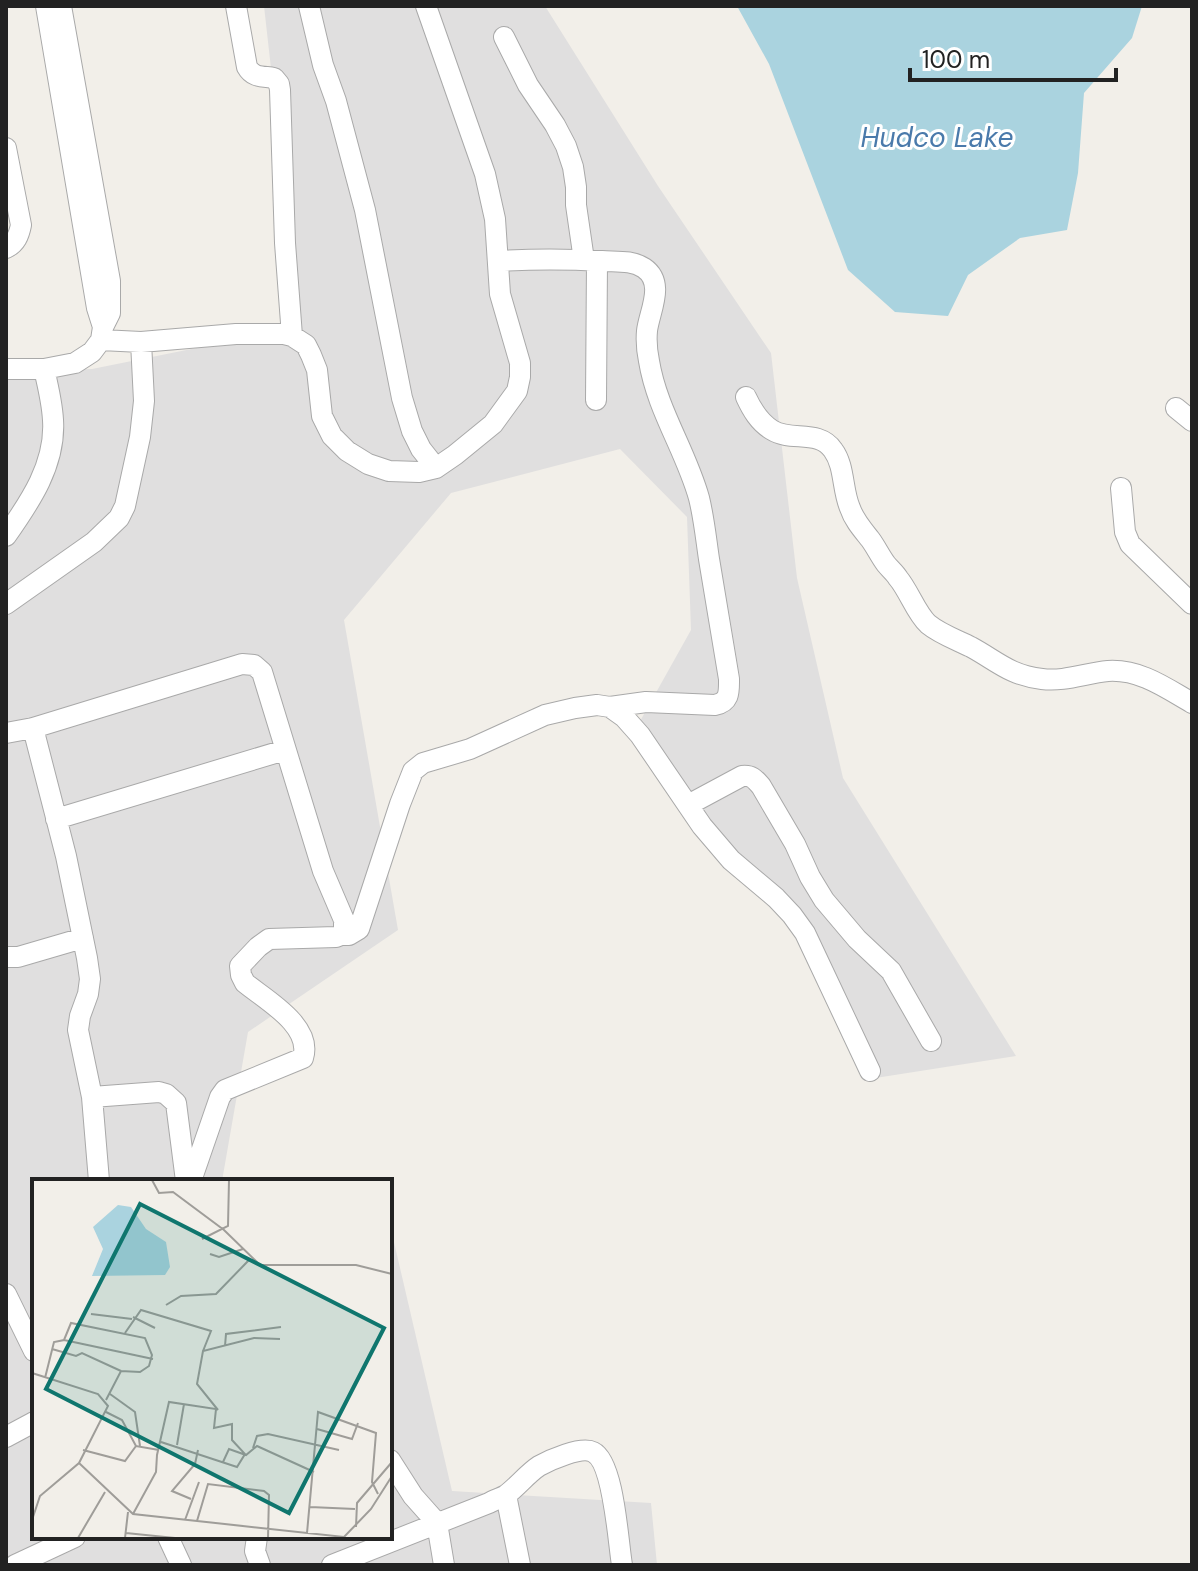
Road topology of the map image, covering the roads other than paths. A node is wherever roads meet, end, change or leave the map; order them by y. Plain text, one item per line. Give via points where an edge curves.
1 (46, 6) edge
2 (61, 6) edge
3 (236, 6) edge
4 (309, 6) edge
5 (426, 6) edge
6 (504, 37) dead end
7 (6, 148) edge
8 (6, 248) edge
9 (591, 260) junction
10 (498, 261) junction
11 (102, 333) junction
12 (292, 336) junction
13 (141, 342) junction
14 (6, 369) edge
15 (44, 369) junction
16 (746, 397) dead end
17 (596, 400) dead end
18 (1176, 408) dead end
19 (1192, 421) edge
20 (436, 468) junction
21 (1121, 488) dead end
22 (6, 536) edge
23 (6, 604) edge
24 (1192, 604) edge
25 (1192, 703) edge
26 (610, 707) junction
27 (33, 728) junction
28 (6, 733) edge
29 (285, 750) junction
30 (688, 805) junction
31 (56, 819) junction
32 (341, 935) junction
33 (83, 938) junction
34 (6, 957) edge
35 (931, 1041) dead end
36 (870, 1071) dead end
37 (92, 1097) junction
38 (99, 1179) edge
39 (189, 1179) edge
40 (190, 1179) edge
41 (6, 1294) edge
42 (32, 1347) edge
43 (32, 1423) edge
44 (6, 1437) edge
45 (392, 1463) edge
46 (506, 1495) junction
47 (437, 1523) junction
48 (71, 1539) edge
49 (169, 1539) edge
50 (257, 1539) edge
51 (15, 1565) edge
52 (181, 1565) edge
53 (260, 1565) edge
54 (332, 1565) edge
55 (444, 1565) edge
56 (520, 1565) edge
57 (622, 1565) edge

1 - 11 street
2 - 11 street via 110,281 110,313
3 - 12 street via 250,73 279,84
4 - 20 street via 365,210 402,398 412,431
5 - 10 street via 485,174
6 - 9 street via 566,146
7 - 8 street via 21,225
9 - 10 street
9 - 17 street
9 - 26 street via 630,263 644,268 654,282 647,330 651,374 700,502 729,679 729,695 720,704 646,702
10 - 20 street via 500,294 520,363 517,391 493,424
11 - 13 street
11 - 15 street via 92,352 75,363
12 - 13 street via 236,334
12 - 20 street via 311,355 322,416 347,451 389,471
13 - 23 street via 144,401 134,470 119,518
14 - 15 street
15 - 22 street via 54,423 50,449 31,501
16 - 25 street via 773,431 819,438 834,451 854,517 931,627 1018,674 1057,679 1132,672
18 - 19 street
21 - 24 street via 1130,544
26 - 30 street via 640,735
26 - 32 street via 545,715 413,771 359,929
27 - 28 street
27 - 29 street via 242,664 254,665 262,672
27 - 31 street
29 - 31 street
29 - 32 street via 344,920
30 - 35 street via 742,776 754,778 824,900 891,971
30 - 36 street via 731,860 776,898 805,933
31 - 33 street
32 - 40 street via 269,939 240,966 245,983 298,1027 306,1048 303,1058 225,1090
33 - 34 street
33 - 37 street via 90,979 78,1030
37 - 38 street
37 - 39 street via 159,1092 171,1097
41 - 42 street
43 - 44 street
45 - 47 street
46 - 47 street
46 - 56 street
46 - 57 street via 537,1467 578,1451 595,1453 612,1493
47 - 54 street
47 - 55 street
48 - 51 street
49 - 52 street
50 - 53 street

